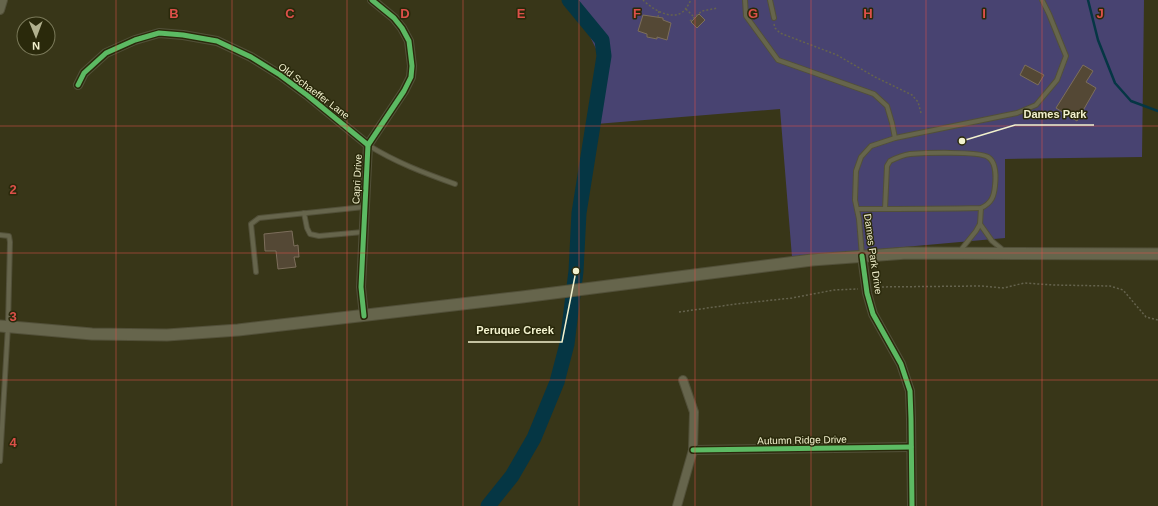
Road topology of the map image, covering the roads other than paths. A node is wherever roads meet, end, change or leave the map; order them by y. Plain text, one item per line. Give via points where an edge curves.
1 (3, 0) edge
2 (372, 0) edge
3 (746, 0) edge
4 (770, 0) edge
5 (1042, 0) edge
6 (0, 10) edge
7 (774, 18) road end
8 (78, 85) dead end
9 (895, 138) junction
10 (368, 145) junction
11 (454, 184) dead end
12 (364, 207) junction
13 (981, 208) junction
14 (857, 209) junction
15 (885, 209) junction
16 (304, 213) junction
17 (980, 224) junction
18 (363, 232) junction
19 (0, 235) edge
20 (958, 253) junction
21 (1006, 253) junction
22 (1158, 254) edge
23 (862, 256) junction
24 (256, 272) dead end
25 (364, 316) junction
26 (4, 326) edge
27 (683, 380) dead end
28 (911, 447) junction
29 (693, 450) junction
30 (0, 461) edge
31 (677, 506) edge
32 (912, 506) edge

1 - 6 street
2 - 10 street, Capri Drive via 402,28 409,41 412,66 411,77 404,91
3 - 9 lane via 746,16 778,60 874,94 887,106
4 - 7 lane
5 - 9 lane, Dames Park Drive via 1066,56 1057,80 1036,105 1017,113
8 - 10 street, Old Schaeffer Lane via 84,73 106,53 135,40 159,33 217,41 251,57 280,75
9 - 14 lane, Dames Park Drive via 871,146 861,157 856,171
10 - 11 lane, Old Schaeffer Lane via 386,156
10 - 12 street, Capri Drive
12 - 16 lane
12 - 18 street, Capri Drive
13 - 15 lane
13 - 15 lane via 990,202 995,189 995,170 988,157 909,154 890,161 887,166
13 - 17 lane
14 - 15 lane
14 - 23 lane, Dames Park Drive
16 - 18 lane via 310,234 319,236
16 - 24 lane via 259,218 251,224
17 - 20 lane
17 - 21 lane via 992,241
18 - 25 street, Capri Drive via 361,286
19 - 26 lane via 9,236 10,242
20 - 21 main road
20 - 23 main road
21 - 22 main road
23 - 25 main road via 812,260
23 - 28 street, Dames Park Drive via 873,314 901,364 910,392
25 - 26 main road via 167,335 92,334
26 - 30 lane
27 - 29 street via 694,412
28 - 29 street, Autumn Ridge Drive
28 - 32 street, Dames Park Drive
29 - 31 street

